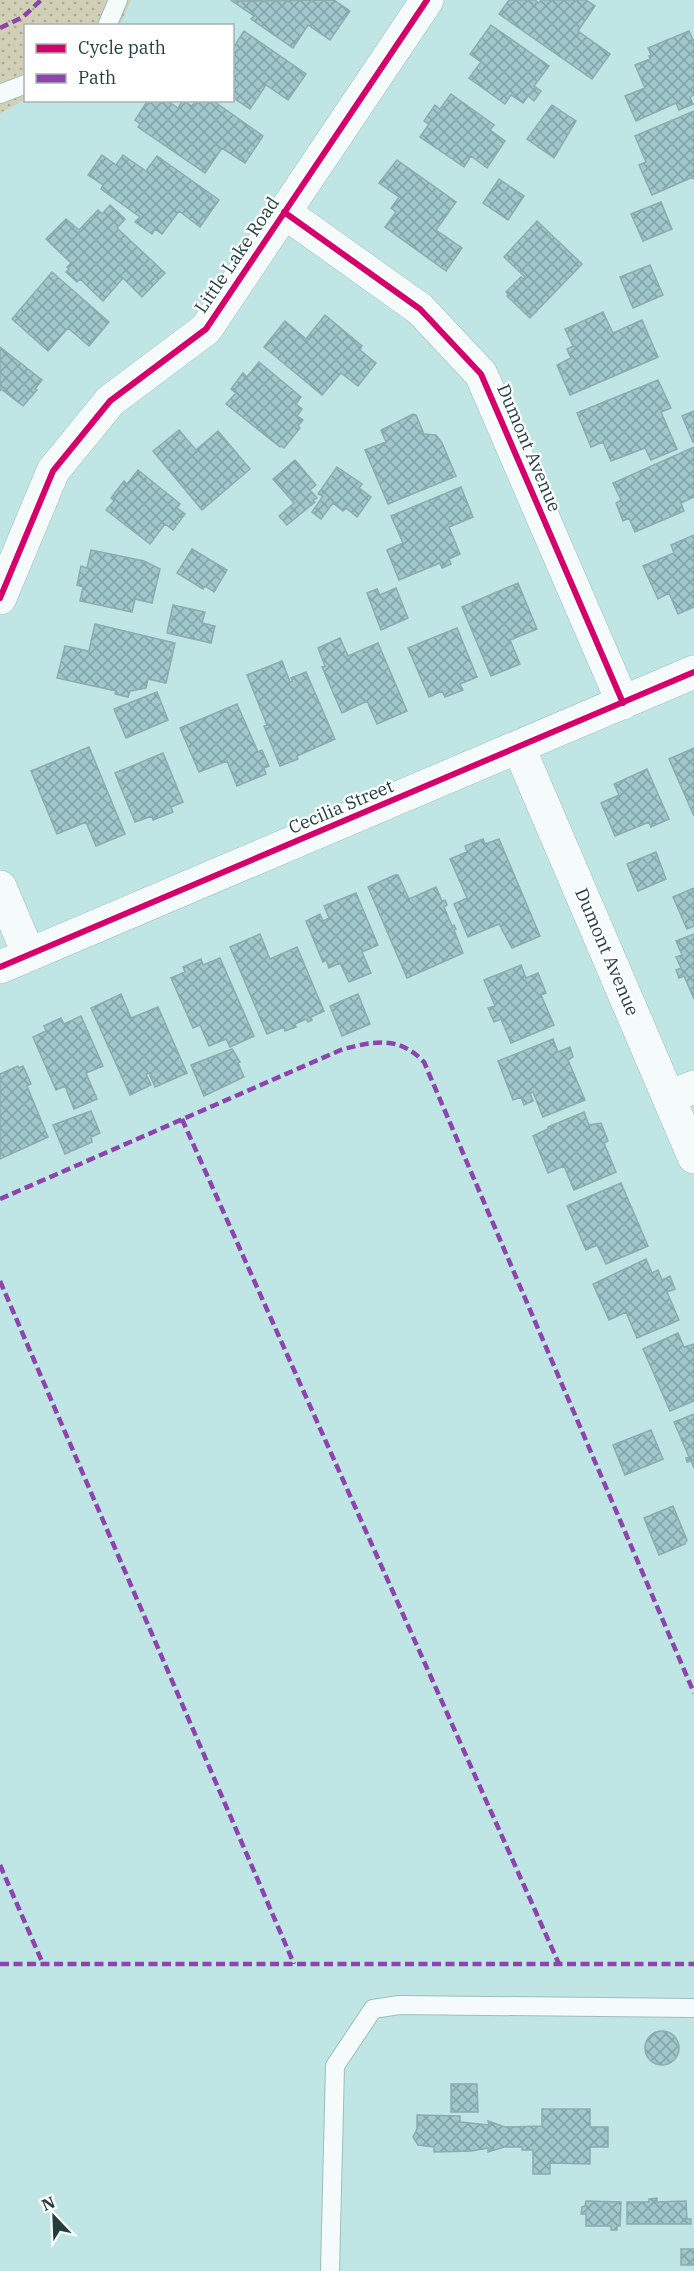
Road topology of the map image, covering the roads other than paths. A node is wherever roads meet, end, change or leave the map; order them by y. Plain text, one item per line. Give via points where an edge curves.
1 (118, 0) edge
2 (427, 0) edge
3 (108, 24) edge
4 (24, 85) edge
5 (0, 94) edge
6 (284, 212) junction
7 (0, 598) edge
8 (694, 672) edge
9 (623, 703) junction
10 (519, 748) junction
11 (0, 887) edge
12 (14, 961) edge
13 (682, 1092) edge
14 (694, 1157) edge
15 (694, 2008) edge
16 (330, 2271) edge

1 - 3 lane
2 - 6 street, Little Lake Road
4 - 5 lane
6 - 7 street, Little Lake Road via 206,329 110,401 53,471
6 - 9 street, Dumont Avenue via 420,309 481,374
8 - 9 street, Cecilia Street
9 - 10 street, Cecilia Street
10 - 12 street, Cecilia Street
10 - 13 street, Dumont Avenue
11 - 12 street
13 - 14 street, Dumont Avenue
15 - 16 lane via 399,2005 373,2009 335,2066

